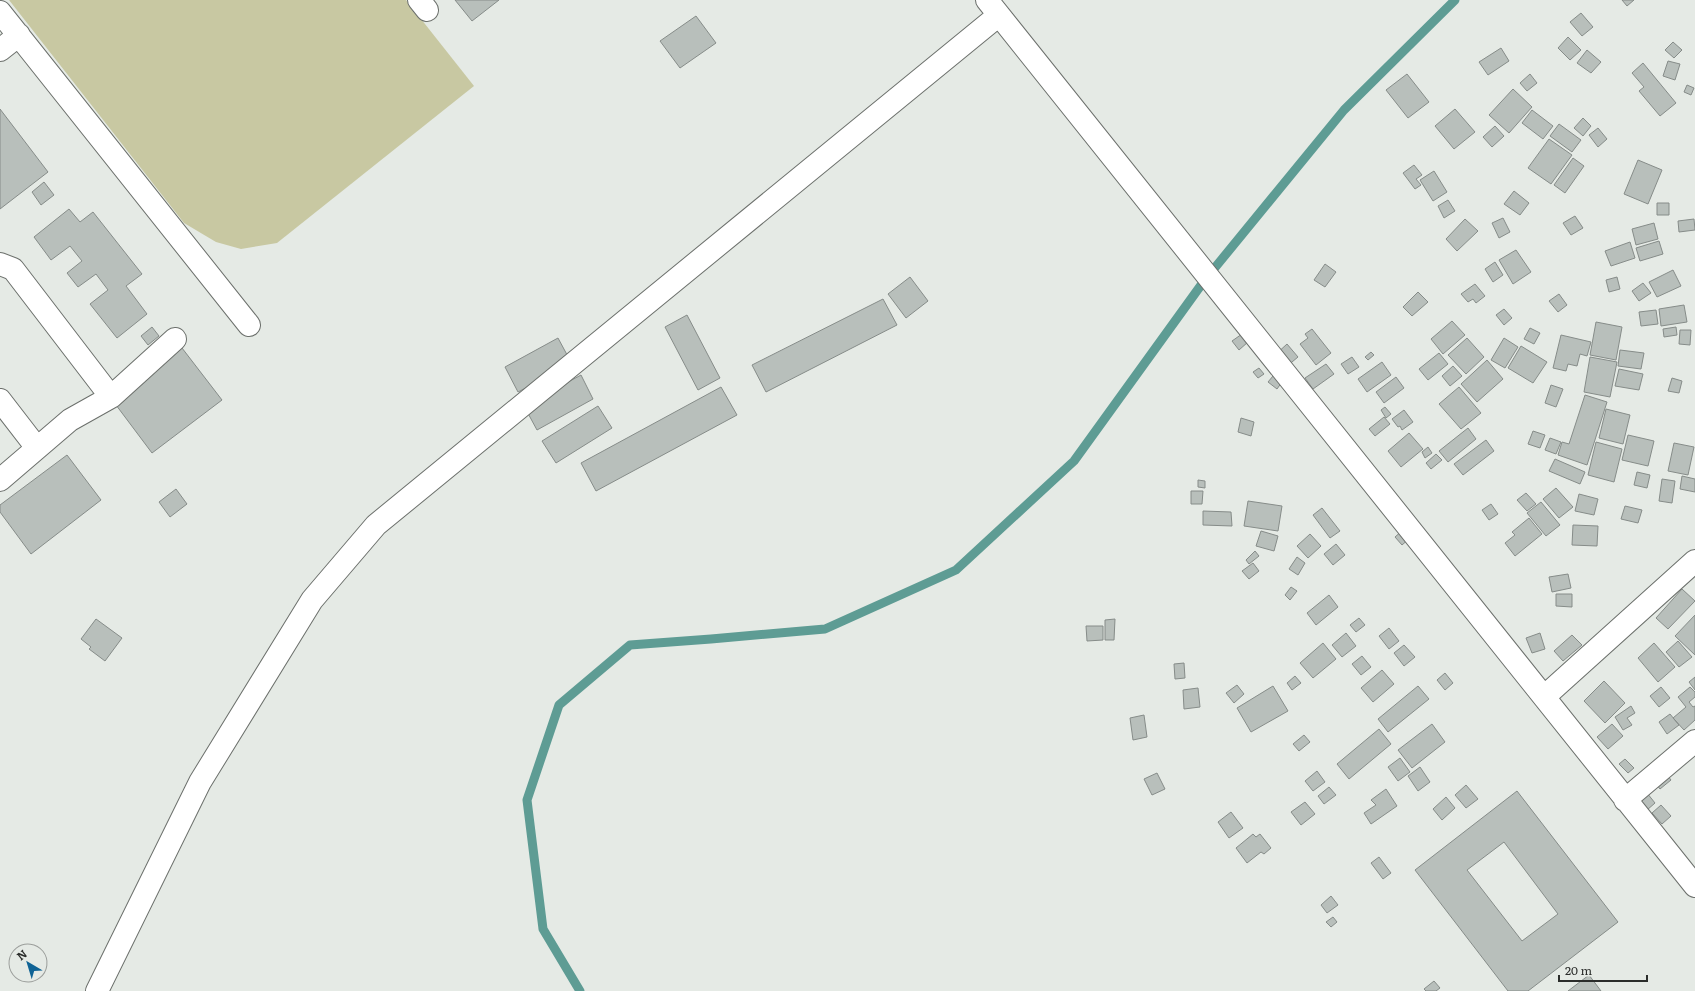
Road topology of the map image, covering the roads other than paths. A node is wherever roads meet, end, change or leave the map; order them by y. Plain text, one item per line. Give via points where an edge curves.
1 (993, 7) edge
2 (0, 12) edge
3 (19, 35) junction
4 (0, 50) edge
5 (0, 264) edge
6 (249, 325) dead end
7 (175, 339) dead end
8 (110, 397) junction
9 (0, 400) edge
10 (37, 448) junction
11 (0, 480) edge
12 (1695, 562) edge
13 (1544, 697) junction
14 (1695, 741) edge
15 (1625, 800) junction
16 (1695, 886) edge
17 (97, 991) edge

1 - 13 street
1 - 17 street via 376,524 312,600 200,782
2 - 3 street
3 - 4 street
3 - 6 street
5 - 8 street via 13,269
7 - 8 street
8 - 10 street via 70,420
9 - 10 street
10 - 11 street
12 - 13 street
13 - 15 street
14 - 15 street
15 - 16 street

